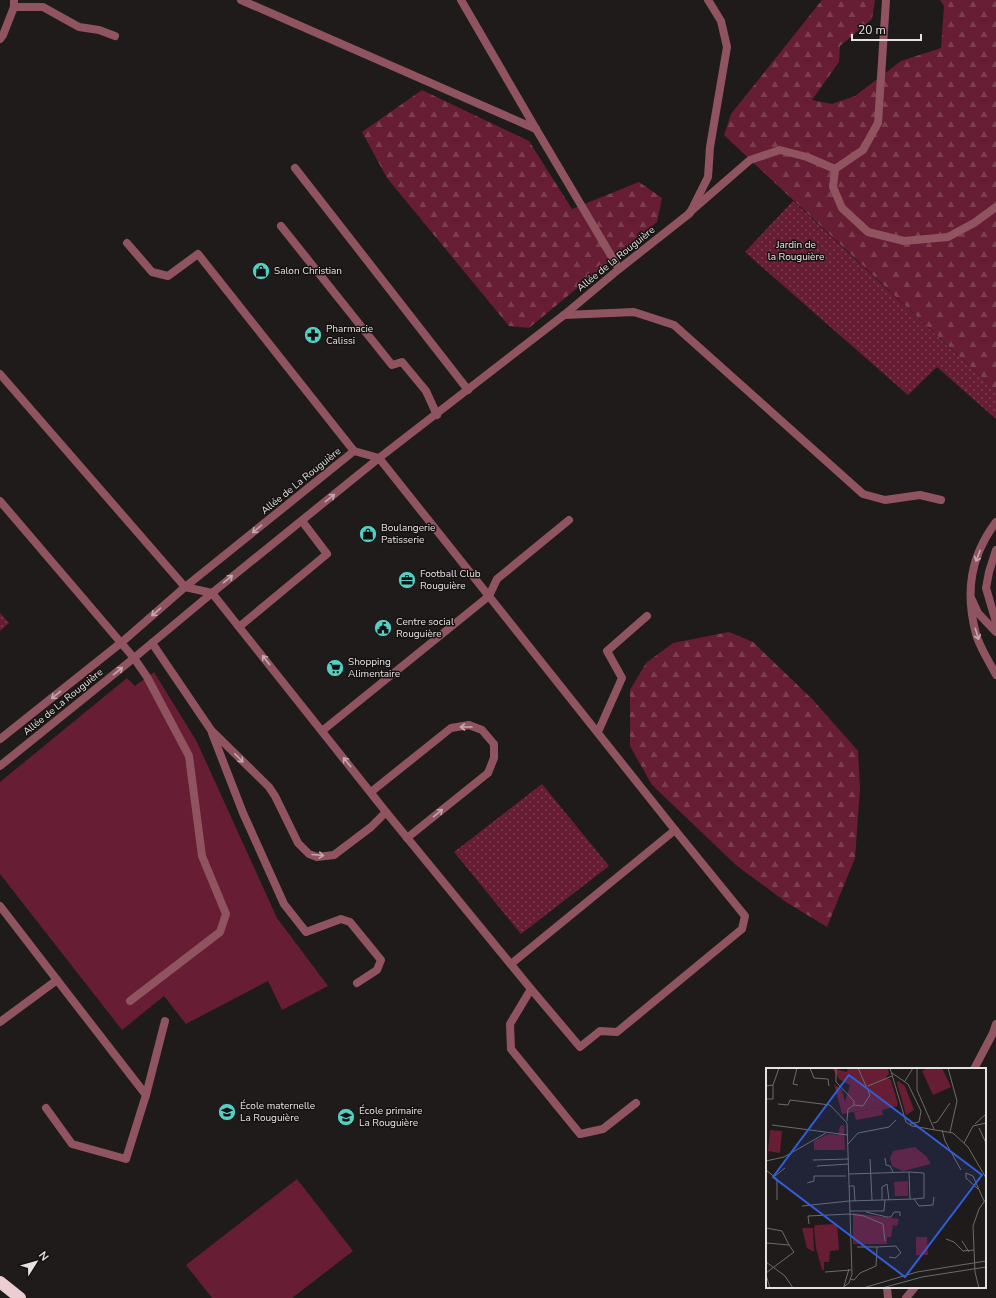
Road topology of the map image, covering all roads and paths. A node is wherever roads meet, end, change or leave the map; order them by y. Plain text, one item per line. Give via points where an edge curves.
1 (241, 0) edge
2 (461, 0) edge
3 (708, 0) edge
4 (886, 0) edge
5 (14, 3) edge
6 (115, 36) dead end
7 (0, 38) edge
8 (536, 130) junction
9 (295, 168) dead end
10 (835, 169) junction
11 (996, 207) edge
12 (690, 213) junction
13 (281, 226) dead end
14 (127, 243) dead end
15 (619, 269) junction
16 (564, 315) junction
17 (0, 374) edge
18 (468, 390) junction
19 (437, 414) junction
20 (354, 452) junction
21 (379, 458) junction
22 (941, 500) dead end
23 (0, 501) edge
24 (569, 520) dead end
25 (302, 521) junction
26 (996, 522) edge
27 (996, 550) edge
28 (185, 587) junction
29 (212, 593) junction
30 (489, 596) junction
31 (970, 596) junction
32 (647, 616) dead end
33 (996, 622) edge
34 (239, 627) junction
35 (996, 632) edge
36 (122, 642) junction
37 (152, 643) junction
38 (134, 658) junction
39 (996, 676) edge
40 (211, 730) junction
41 (322, 731) junction
42 (598, 732) junction
43 (0, 739) edge
44 (0, 766) edge
45 (371, 792) junction
46 (386, 812) junction
47 (675, 830) junction
48 (407, 838) junction
49 (0, 906) edge
50 (511, 964) junction
51 (57, 980) junction
52 (357, 983) dead end
53 (531, 989) junction
54 (130, 1000) dead end
55 (0, 1022) edge
56 (165, 1022) dead end
57 (996, 1024) edge
58 (975, 1068) edge
59 (146, 1095) junction
60 (636, 1103) dead end
61 (46, 1108) dead end
62 (0, 1282) edge
63 (887, 1288) edge
64 (914, 1288) edge
65 (20, 1298) edge
66 (888, 1298) edge
67 (906, 1298) edge

1 - 8 street
2 - 8 street
3 - 12 street, Allée de la Rouguière via 721,21 727,47 710,147 708,177
4 - 10 street via 878,123 863,150
5 - 6 street via 43,7 79,27
5 - 7 street
8 - 15 street
9 - 18 street
10 - 11 street via 833,187 842,208 868,232 904,241 948,237
10 - 12 street via 807,157 780,150 750,160
12 - 15 street, Allée de la Rouguière
13 - 19 street via 392,365 402,362 426,390
14 - 20 street via 152,272 168,276 198,254
15 - 16 street, Allée de la Rouguière
16 - 18 street, Allée de la Rouguière
16 - 22 street via 634,312 674,325 863,494 885,500 920,495
17 - 28 street
18 - 19 street, Allée de la Rouguière
19 - 21 street, Allée de la Rouguière
20 - 21 street, Allée de La Rouguière
20 -> 28 street, Allée de La Rouguière
25 -> 21 street, Allée de La Rouguière
21 - 30 street
23 - 36 street
24 - 30 street via 497,579
29 -> 25 street, Allée de La Rouguière
25 - 34 street via 328,554
26 -> 31 street via 982,547 972,573
27 - 33 street via 986,588
28 - 29 street
28 -> 36 street, Allée de La Rouguière
29 - 34 street
29 - 37 street, Allée de La Rouguière
30 - 41 street
30 - 42 street
31 - 35 street via 978,612
31 -> 39 street via 976,635
32 - 42 street via 607,651 622,678
41 -> 34 street
36 - 38 street
36 -> 43 street, Allée de La Rouguière
37 - 38 street, Allée de La Rouguière
37 - 40 street
44 -> 38 street, Allée de La Rouguière
38 - 54 street via 147,677 189,756 202,856 226,914 220,932
40 -> 46 street via 269,787 298,843 308,854 317,857 334,855 371,827
40 - 52 street via 243,813 284,904 306,932 341,919 350,922 381,960 377,970
45 -> 41 street
42 - 47 street
45 - 46 street
48 -> 45 street via 488,773 494,758 494,744 482,730 469,725 451,728
46 - 48 street
47 - 50 street
47 - 53 street via 744,916 742,929 617,1032 600,1032 580,1047
48 - 50 street
49 - 51 street
50 - 53 street
51 - 55 street
51 - 59 street
53 - 60 street via 510,1024 511,1049 580,1134 602,1129
56 - 59 street
57 - 58 street
59 - 61 street via 126,1158 72,1144
62 - 65 highway
63 - 66 street
64 - 67 street

